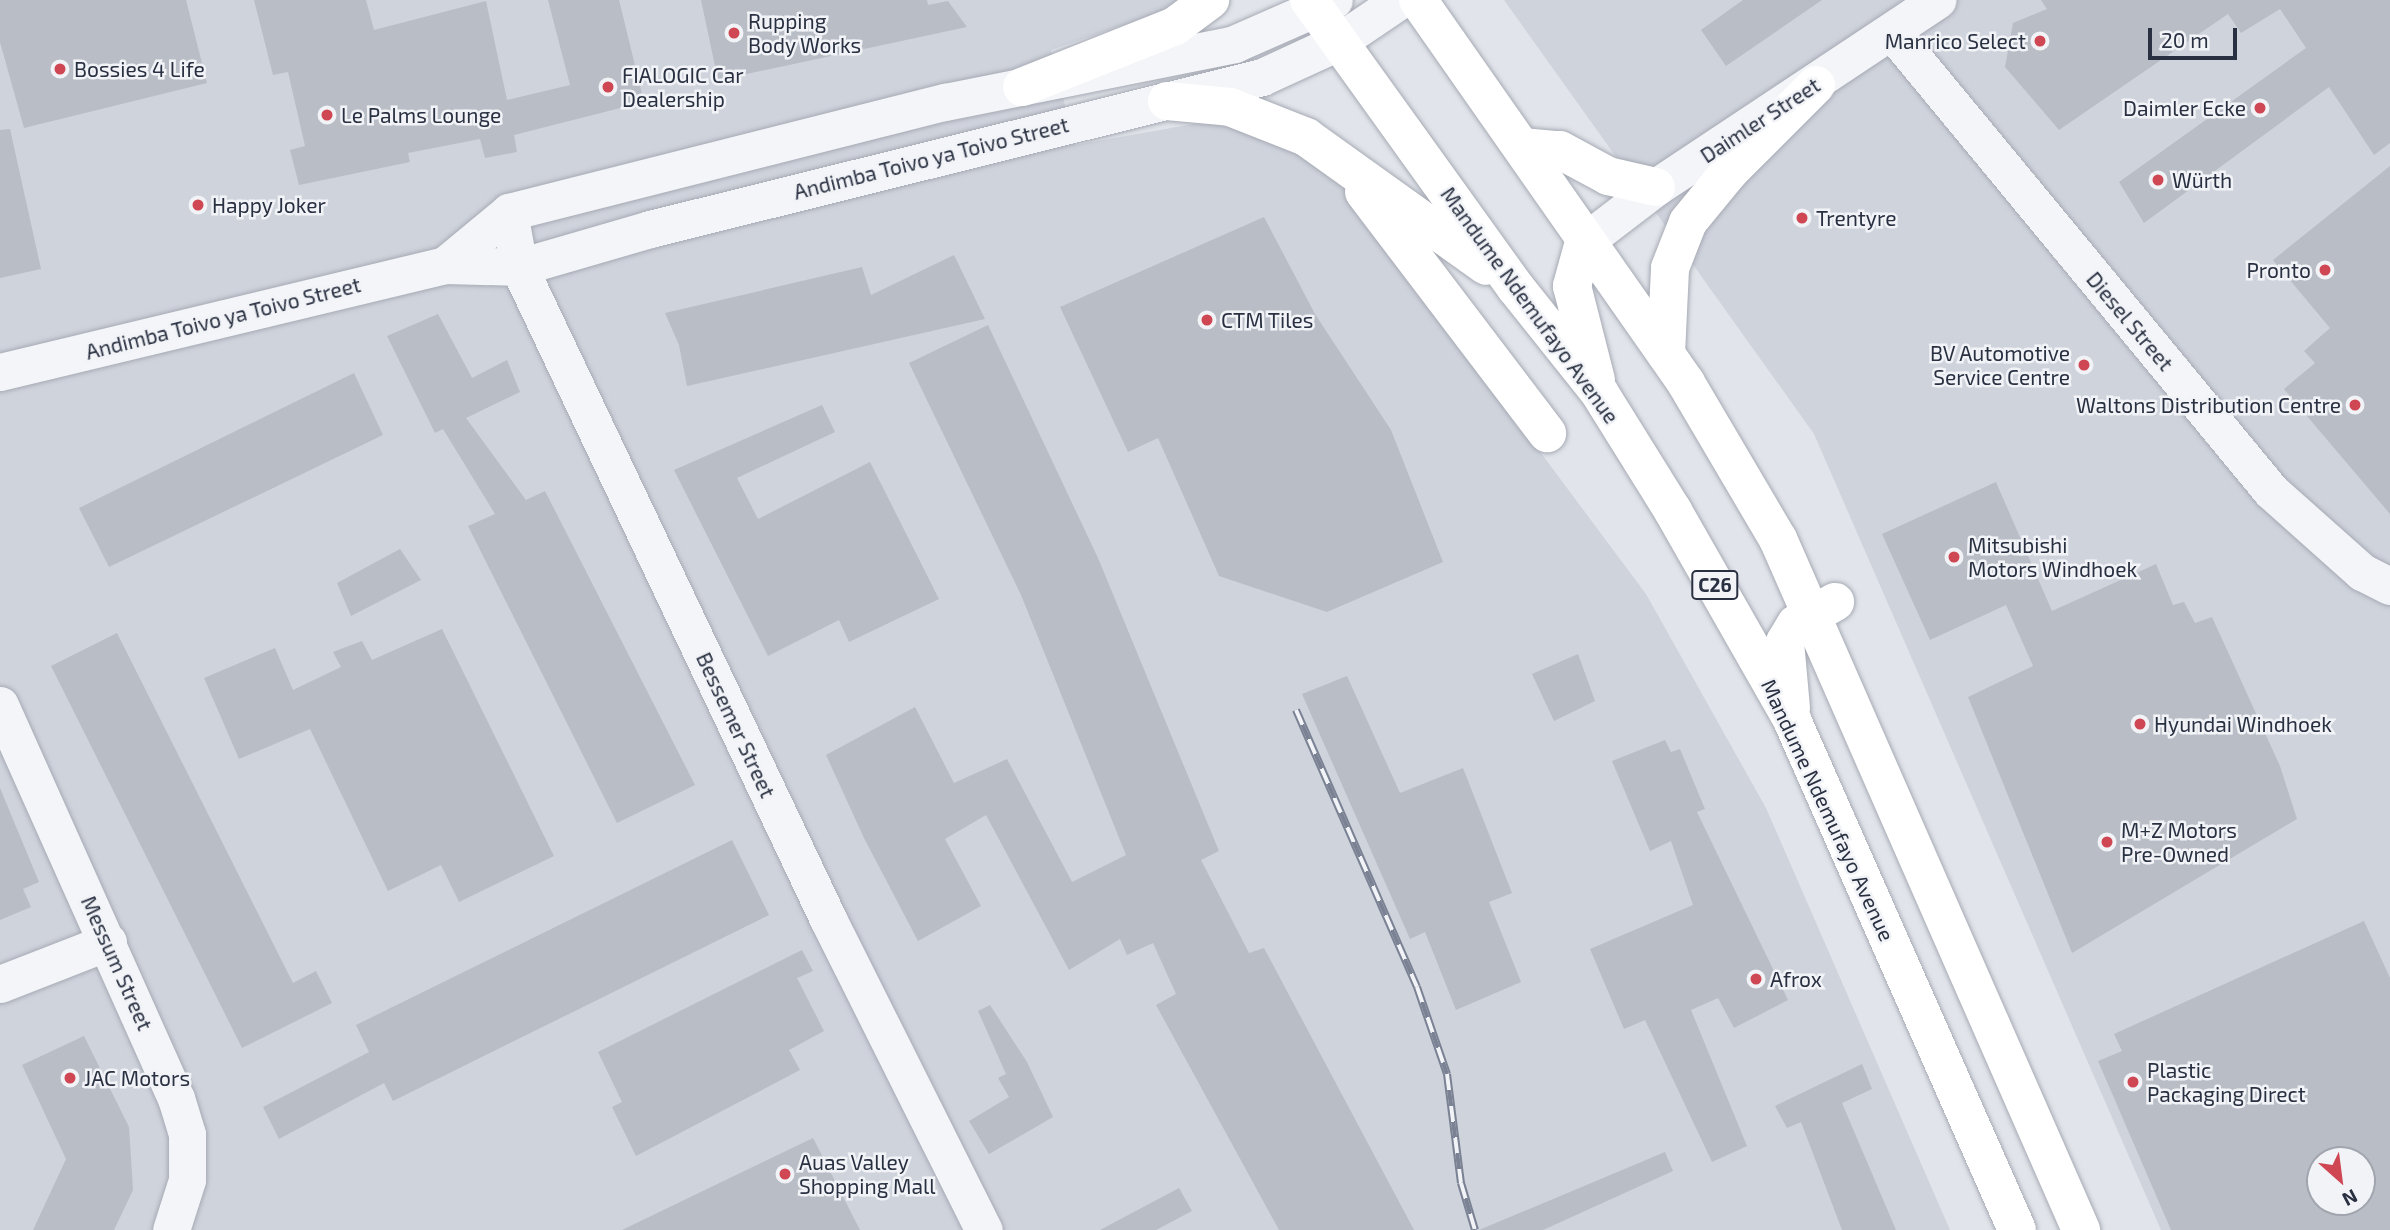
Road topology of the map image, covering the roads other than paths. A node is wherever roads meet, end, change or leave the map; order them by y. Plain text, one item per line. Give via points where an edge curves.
1 (1210, 0) edge
2 (1400, 0) edge
3 (1418, 0) edge
4 (1937, 0) edge
5 (1320, 4) edge
6 (1892, 32) junction
7 (1338, 43) junction
8 (1816, 85) junction
9 (1022, 87) junction
10 (1167, 101) junction
11 (1522, 147) junction
12 (1338, 158) junction
13 (1656, 187) junction
14 (509, 212) junction
15 (1584, 242) junction
16 (446, 265) junction
17 (519, 267) junction
18 (1516, 288) junction
19 (1667, 354) junction
20 (0, 372) edge
21 (1599, 393) junction
22 (1547, 433) dead end
23 (2390, 586) edge
24 (1825, 606) junction
25 (0, 705) edge
26 (1791, 720) junction
27 (108, 942) junction
28 (0, 984) edge
29 (171, 1230) edge
30 (984, 1230) edge
31 (2017, 1230) edge
32 (2081, 1230) edge

1 - 9 main road via 1175,26
2 - 7 street, Andimba Toivo ya Toivo Street
3 - 11 main road
4 - 6 street, Daimler Street
5 - 7 main road, Mandume Ndemufayo Avenue / C26
5 - 9 street, Andimba Toivo ya Toivo Street via 1234,44
6 - 8 street, Daimler Street
6 - 23 street, Diesel Street via 2271,491 2362,572
7 - 10 street, Andimba Toivo ya Toivo Street via 1262,77
7 - 18 main road, Mandume Ndemufayo Avenue / C26
8 - 13 street, Daimler Street
8 - 19 main road via 1729,172 1688,222 1670,268
9 - 14 street, Andimba Toivo ya Toivo Street
10 - 12 main road via 1230,107 1273,121
10 - 17 street, Andimba Toivo ya Toivo Street via 650,229
11 - 13 main road via 1560,150 1608,176
11 - 15 main road
12 - 18 main road
12 - 22 main road
13 - 15 street, Daimler Street
14 - 16 street, Andimba Toivo ya Toivo Street
14 - 17 street, Bessemer Street
15 - 19 main road
15 - 21 main road via 1572,286
16 - 17 street, Andimba Toivo ya Toivo Street
16 - 20 street, Andimba Toivo ya Toivo Street
17 - 30 street, Bessemer Street via 828,919
18 - 21 main road, Mandume Ndemufayo Avenue / C26
19 - 24 main road
21 - 26 main road, Mandume Ndemufayo Avenue / C26
24 - 26 main road via 1796,624 1785,642
24 - 32 main road
25 - 27 street, Messum Street
26 - 31 main road, Mandume Ndemufayo Avenue / C26
27 - 28 street
27 - 29 street, Messum Street via 187,1134 187,1180

